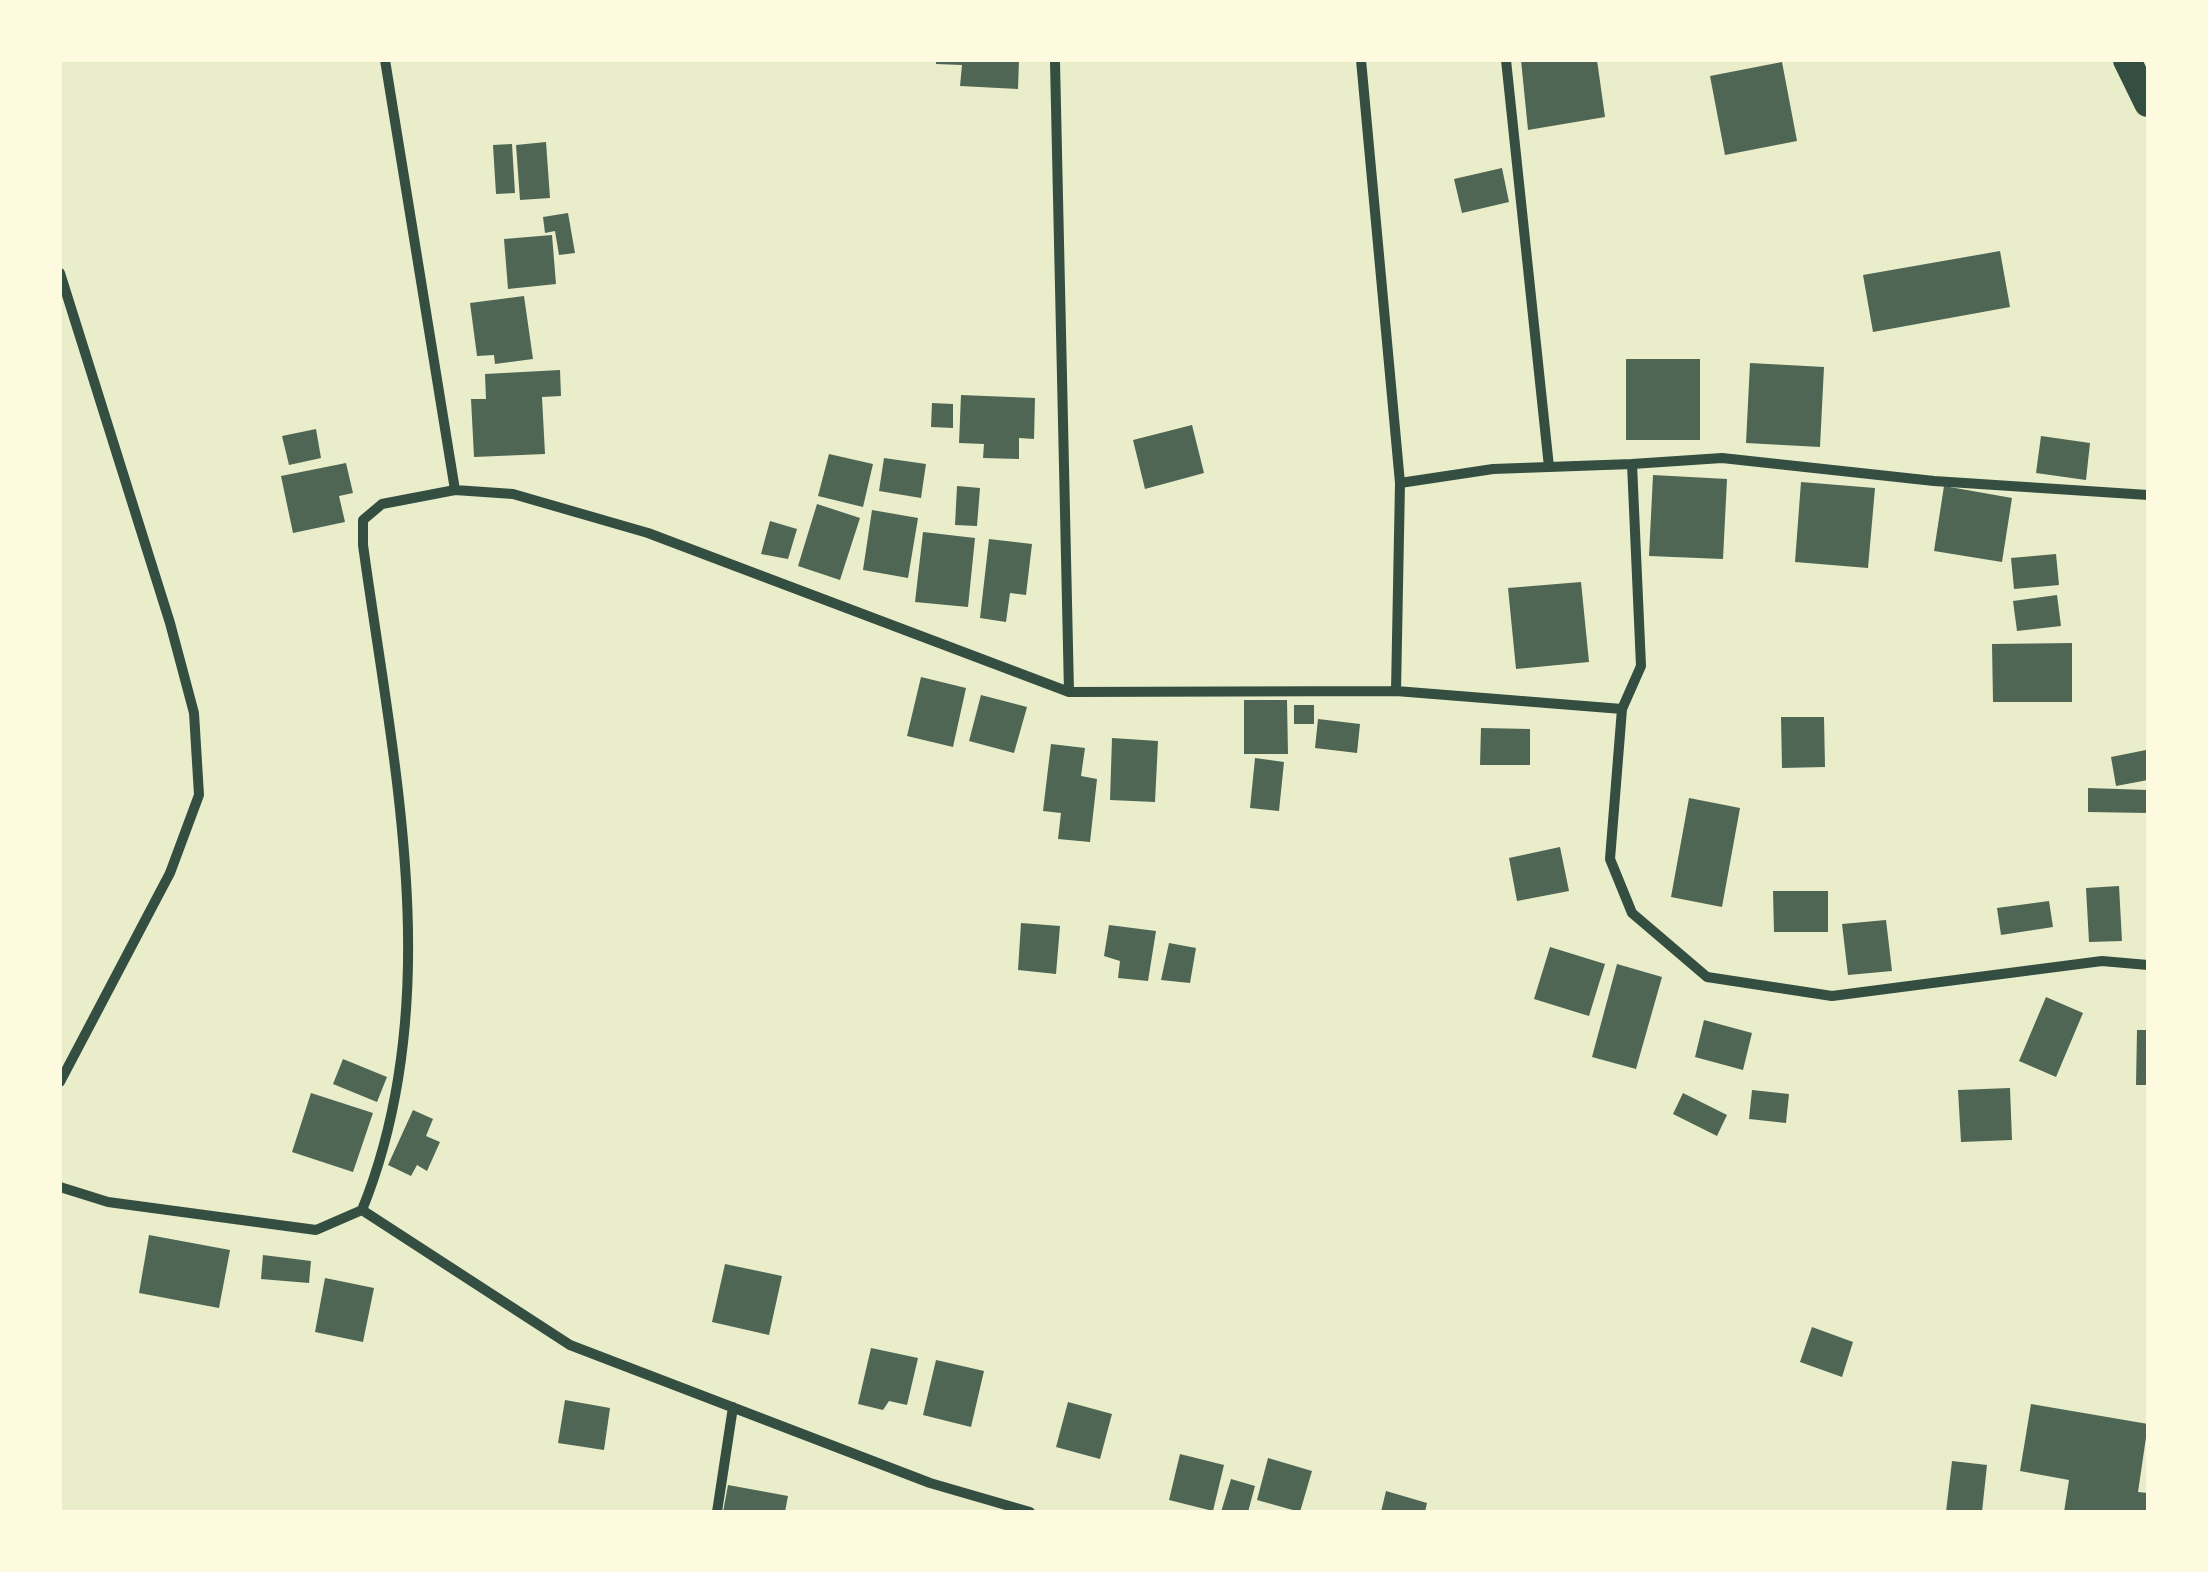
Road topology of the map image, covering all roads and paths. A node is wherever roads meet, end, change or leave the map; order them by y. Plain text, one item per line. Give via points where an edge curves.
1 (385, 60) edge
2 (1361, 60) edge
3 (1506, 60) edge
4 (2127, 60) edge
5 (1054, 62) dead end
6 (2148, 103) edge
7 (60, 273) edge
8 (1632, 464) junction
9 (1549, 467) junction
10 (1400, 483) junction
11 (454, 490) junction
12 (2148, 495) edge
13 (1068, 692) junction
14 (1396, 692) junction
15 (1622, 709) junction
16 (2148, 965) edge
17 (60, 1082) edge
18 (60, 1187) edge
19 (362, 1210) junction
20 (733, 1407) junction
21 (717, 1512) edge
22 (1030, 1512) edge

1 - 11 street
2 - 10 street
3 - 9 street
4 - 6 highway
5 - 13 street
7 - 17 street via 194,713 199,795 170,873
8 - 9 street
8 - 12 street via 1722,458
8 - 15 street via 1641,666
9 - 10 street
10 - 14 street
11 - 13 street via 513,494 648,533
11 - 19 street via 382,504 363,520 411,938 402,1058 380,1166
13 - 14 street
14 - 15 street
15 - 16 street via 1610,860 1632,913 1707,977 1832,996 2102,961
18 - 19 street via 108,1202 316,1230
19 - 20 street via 570,1345
20 - 21 street
20 - 22 street via 930,1482

